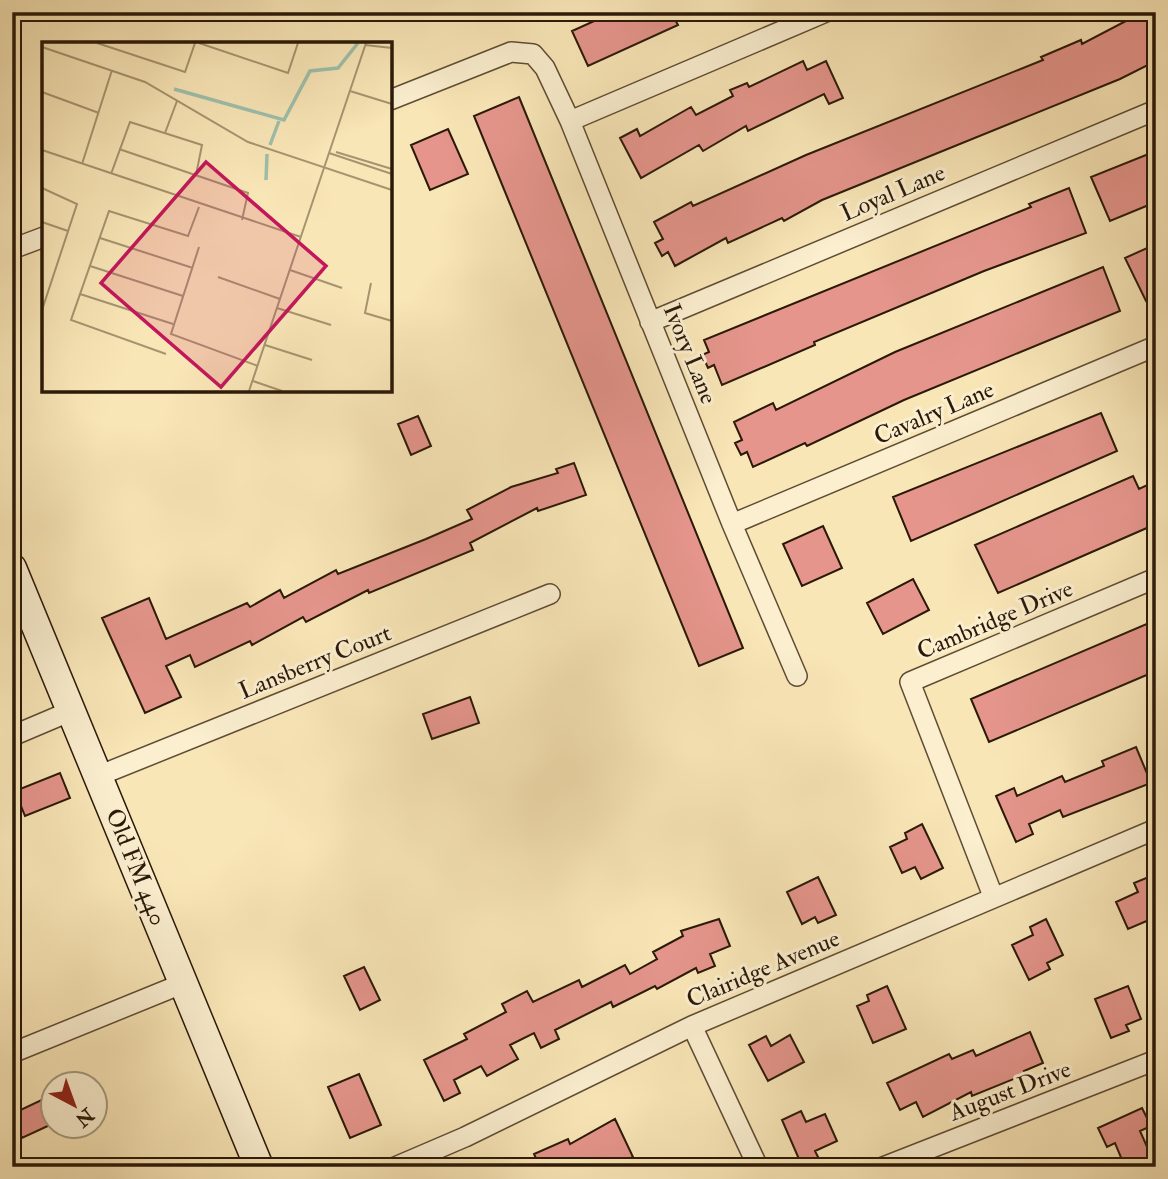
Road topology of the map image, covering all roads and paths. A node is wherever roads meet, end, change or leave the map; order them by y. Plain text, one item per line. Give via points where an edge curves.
1 (827, 12) edge
2 (392, 99) edge
3 (1156, 110) edge
4 (570, 121) junction
5 (42, 238) edge
6 (12, 249) edge
7 (650, 322) junction
8 (1156, 346) edge
9 (732, 524) junction
10 (12, 568) edge
11 (1156, 578) edge
12 (550, 594) dead end
13 (797, 676) dead end
14 (71, 711) junction
15 (12, 736) edge
16 (98, 776) junction
17 (1156, 829) edge
18 (993, 896) junction
19 (184, 983) junction
20 (692, 1026) junction
21 (12, 1053) edge
22 (1156, 1060) edge
23 (259, 1167) edge
24 (395, 1167) edge
25 (758, 1167) edge
26 (883, 1167) edge

1 - 4 street
2 - 4 street, Ivory Lane via 512,52 533,54 545,68
3 - 7 street, Loyal Lane
4 - 7 street, Ivory Lane
5 - 6 street
7 - 9 street, Ivory Lane
8 - 9 street, Cavalry Lane
9 - 13 street, Ivory Lane
10 - 14 street, Old FM 440
11 - 18 street, Cambridge Drive via 911,682
12 - 16 street, Lansberry Court
14 - 15 street
14 - 16 street, Old FM 440
16 - 19 street, Old FM 440
17 - 18 street, Clairidge Avenue
18 - 20 street, Clairidge Avenue
19 - 21 street
19 - 23 street, Old FM 440
20 - 24 street, Clairidge Avenue
20 - 25 street
22 - 26 street, August Drive

